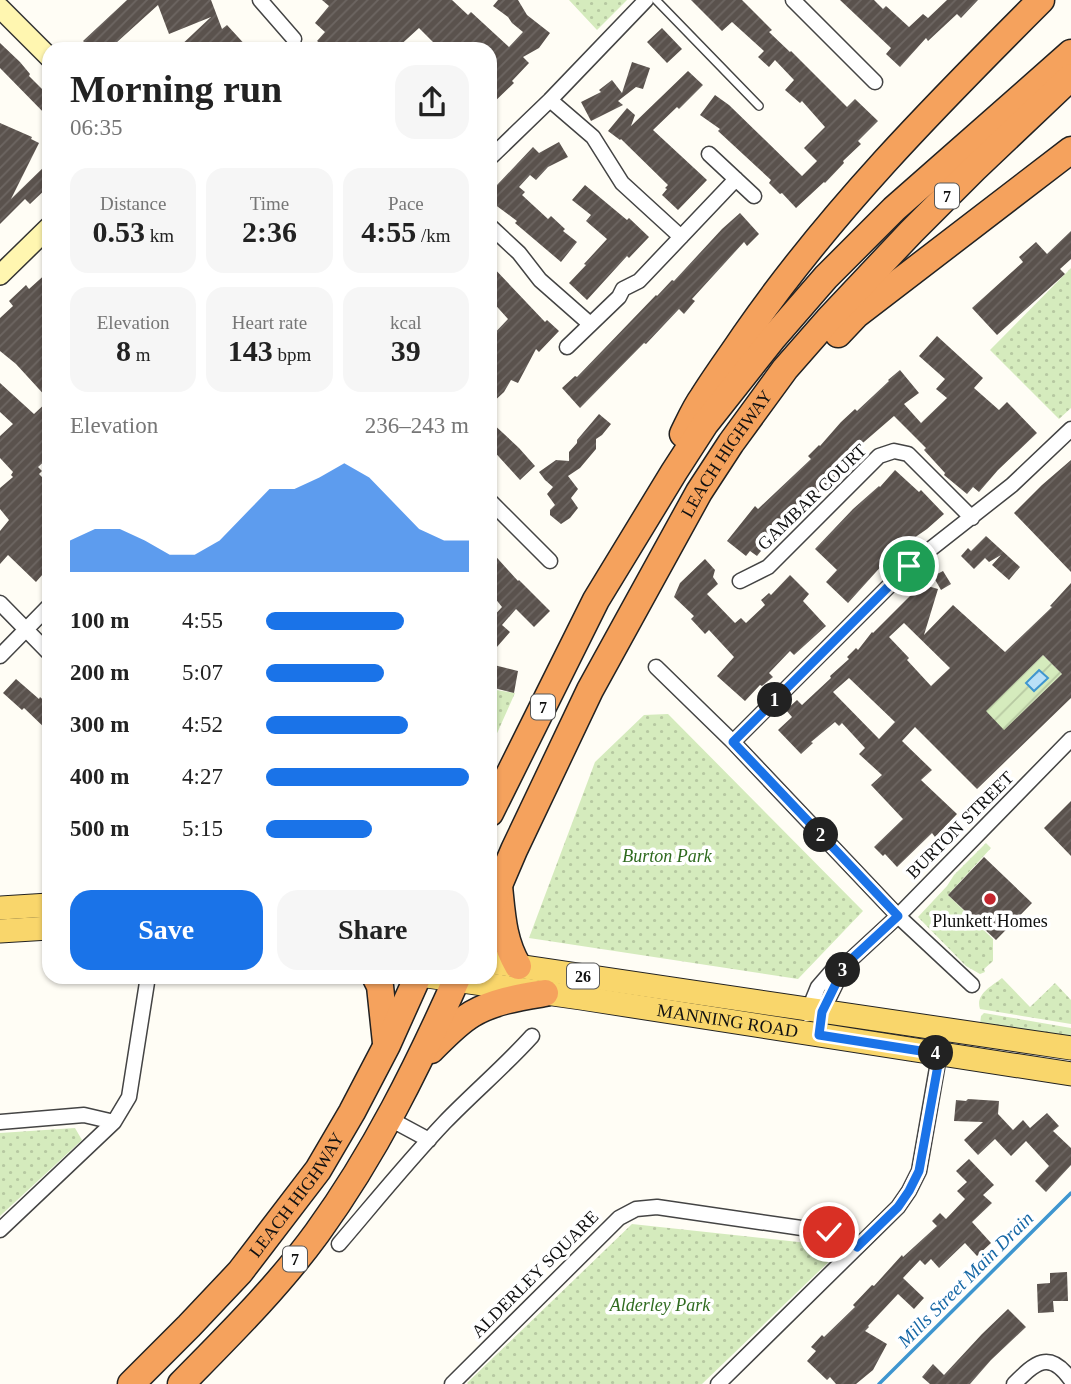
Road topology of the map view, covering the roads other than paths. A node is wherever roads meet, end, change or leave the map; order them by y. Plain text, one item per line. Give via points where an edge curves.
1 (646, 0) edge
2 (656, 0) edge
3 (793, 0) edge
4 (1041, 0) edge
5 (265, 1) edge
6 (0, 8) edge
7 (294, 39) dead end
8 (42, 50) edge
9 (1071, 53) edge
10 (1071, 77) edge
11 (876, 82) dead end
12 (550, 100) junction
13 (759, 106) dead end
14 (1071, 150) edge
15 (497, 151) edge
16 (709, 154) dead end
17 (736, 179) junction
18 (754, 196) dead end
19 (497, 233) edge
20 (42, 234) edge
21 (681, 237) junction
22 (0, 275) edge
23 (590, 324) junction
24 (567, 347) dead end
25 (1071, 429) edge
26 (731, 443) junction
27 (497, 508) edge
28 (972, 518) junction
29 (550, 561) dead end
30 (740, 581) dead end
31 (596, 600) junction
32 (0, 603) edge
33 (42, 613) edge
34 (26, 629) junction
35 (42, 646) edge
36 (0, 656) edge
37 (656, 667) dead end
38 (1071, 739) edge
39 (733, 742) junction
40 (497, 799) edge
41 (497, 890) edge
42 (42, 905) edge
43 (497, 906) edge
44 (0, 908) edge
45 (898, 916) junction
46 (42, 928) edge
47 (0, 930) edge
48 (497, 963) edge
49 (518, 966) junction
50 (147, 984) edge
51 (379, 984) edge
52 (414, 984) edge
53 (456, 984) edge
54 (489, 984) edge
55 (972, 985) dead end
56 (545, 993) junction
57 (815, 1011) junction
58 (944, 1028) junction
59 (810, 1034) junction
60 (532, 1036) dead end
61 (387, 1045) junction
62 (940, 1054) junction
63 (417, 1063) junction
64 (1067, 1063) edge
65 (390, 1119) junction
66 (0, 1122) edge
67 (114, 1122) junction
68 (429, 1140) junction
69 (0, 1230) edge
70 (339, 1244) dead end
71 (857, 1247) junction
72 (1071, 1380) edge
73 (131, 1384) edge
74 (181, 1384) edge
75 (452, 1384) edge
76 (718, 1384) edge
77 (1014, 1384) edge

1 - 12 street
2 - 13 lane
3 - 11 street
4 - 31 highway via 877,169 766,306 702,398
5 - 7 street
6 - 8 street
9 - 31 highway, LEACH HIGHWAY / 7 via 894,209 773,338 705,424
10 - 26 highway, LEACH HIGHWAY / 7 via 974,169 828,320
12 - 15 street
12 - 21 street via 593,137 622,183
14 - 26 highway via 856,315
16 - 17 street
17 - 18 street
17 - 21 street
19 - 23 street via 540,280
20 - 22 street
21 - 23 street
23 - 24 street
25 - 28 street
26 - 41 highway, LEACH HIGHWAY / 7 via 687,512 590,690
27 - 29 street
28 - 30 street, GAMBAR COURT via 908,454 894,451 879,456 768,567
28 - 39 street via 909,566
31 - 40 highway, LEACH HIGHWAY / 7
32 - 34 street
33 - 34 street
34 - 35 street
34 - 36 street
37 - 39 street
38 - 45 street, BURTON STREET
39 - 45 street
42 - 44 main road
43 - 49 highway
45 - 55 street
45 - 57 street, BURTON STREET via 845,965 831,971 818,987
46 - 47 main road
48 - 49 main road, MANNING ROAD / 26
49 - 57 main road, MANNING ROAD / 26
50 - 67 street via 129,1097
51 - 61 highway
52 - 61 highway, LEACH HIGHWAY / 7
53 - 63 highway, LEACH HIGHWAY / 7
54 - 56 main road, MANNING ROAD / 26
56 - 59 main road, MANNING ROAD / 26
56 - 63 highway via 500,1002 472,1014
57 - 58 main road, MANNING ROAD / 26
57 - 59 street, BURTON STREET
58 - 62 street
58 - 64 main road, MANNING ROAD / 26
59 - 62 main road, MANNING ROAD / 26
60 - 68 street
61 - 73 highway, LEACH HIGHWAY / 7 via 318,1170 274,1230 240,1272
62 - 64 main road, MANNING ROAD / 26
62 - 71 street via 919,1171 898,1207
63 - 65 highway, LEACH HIGHWAY / 7
65 - 68 street
65 - 74 highway, LEACH HIGHWAY / 7 via 316,1234 267,1294
66 - 67 street via 84,1115
67 - 69 street
68 - 70 street
71 - 75 street, ALDERLEY SQUARE via 829,1232 657,1207 636,1209 619,1218
71 - 76 street
72 - 77 street via 1063,1368 1049,1362 1033,1365

